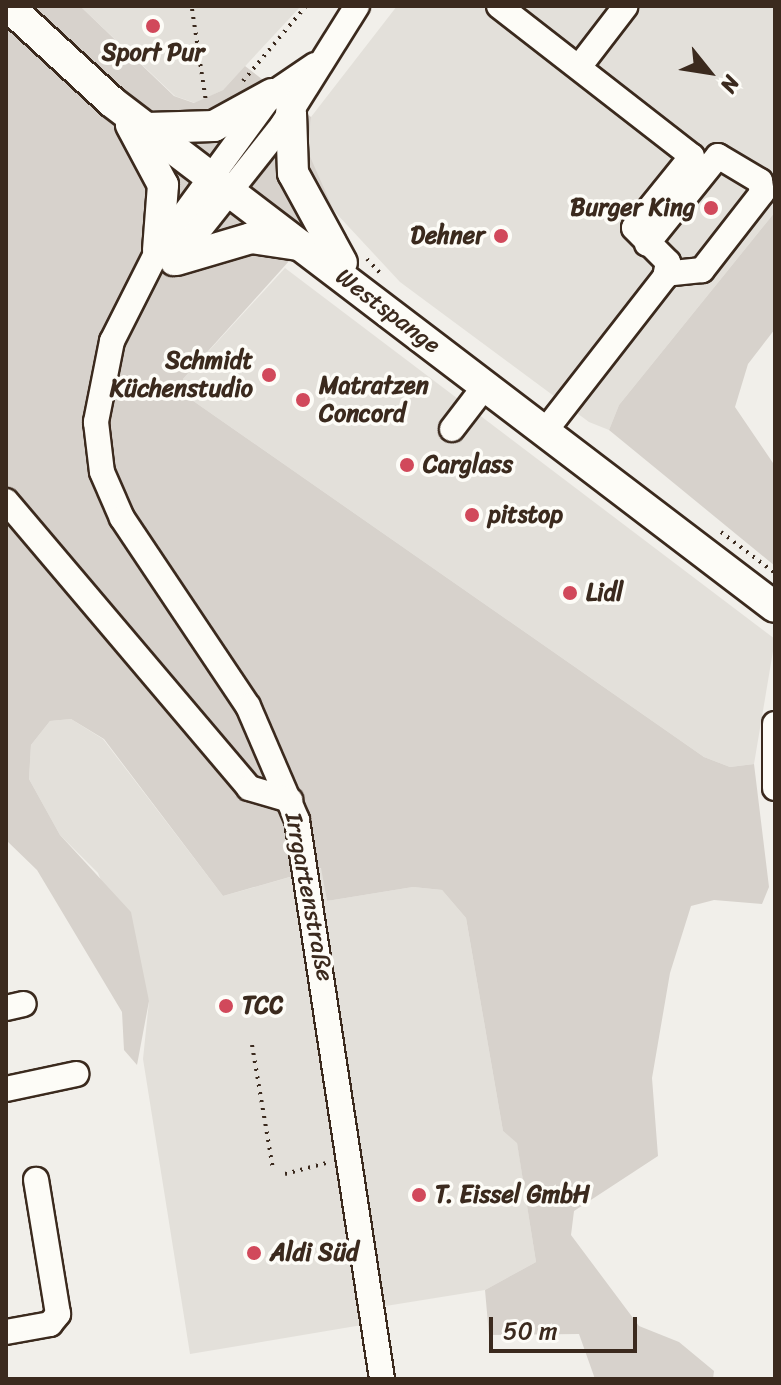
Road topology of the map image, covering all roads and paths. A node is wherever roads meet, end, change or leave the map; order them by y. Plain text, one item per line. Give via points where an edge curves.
1 (8, 6) edge
2 (306, 6) edge
3 (357, 6) edge
4 (499, 6) edge
5 (625, 7) edge
6 (192, 9) dead end
7 (579, 67) junction
8 (235, 91) dead end
9 (112, 102) junction
10 (282, 103) junction
11 (214, 104) dead end
12 (145, 127) junction
13 (220, 183) junction
14 (647, 244) junction
15 (301, 245) junction
16 (358, 250) dead end
17 (168, 255) junction
18 (666, 274) junction
19 (376, 287) junction
20 (485, 386) junction
21 (452, 429) dead end
22 (545, 431) junction
23 (6, 501) edge
24 (717, 529) dead end
25 (775, 573) edge
26 (775, 607) edge
27 (775, 724) edge
28 (775, 788) edge
29 (290, 800) junction
30 (252, 1045) dead end
31 (76, 1074) dead end
32 (6, 1089) edge
33 (352, 1159) junction
34 (273, 1169) dead end
35 (285, 1174) dead end
36 (36, 1180) dead end
37 (6, 1332) edge
38 (382, 1379) edge

1 - 9 main road, Westspange
2 - 8 path
3 - 10 street, Irrgartenstraße
4 - 7 street
5 - 7 street
6 - 11 path via 206,109
7 - 14 street via 692,156 634,228
9 - 12 main road, Westspange
9 - 17 main road via 141,136 160,177
10 - 12 main road via 214,126
10 - 13 street, Irrgartenstraße
10 - 19 main road via 303,202
12 - 13 main road, Westspange
13 - 15 main road, Westspange
13 - 17 street, Irrgartenstraße
14 - 18 street via 668,262
14 - 18 street via 718,156 760,181 762,193 702,270
15 - 17 main road via 251,238
15 - 19 main road, Westspange
16 - 19 path
17 - 29 street, Irrgartenstraße via 112,341 100,383 102,472 122,518 248,706
18 - 22 street
19 - 20 main road, Westspange
20 - 21 street
20 - 22 main road, Westspange
22 - 26 main road, Westspange
23 - 29 street via 249,788
24 - 25 path
27 - 28 street
29 - 33 street, Irrgartenstraße
30 - 34 path
31 - 32 street
33 - 35 path
33 - 38 street, Irrgartenstraße
36 - 37 street via 58,1314 50,1324

